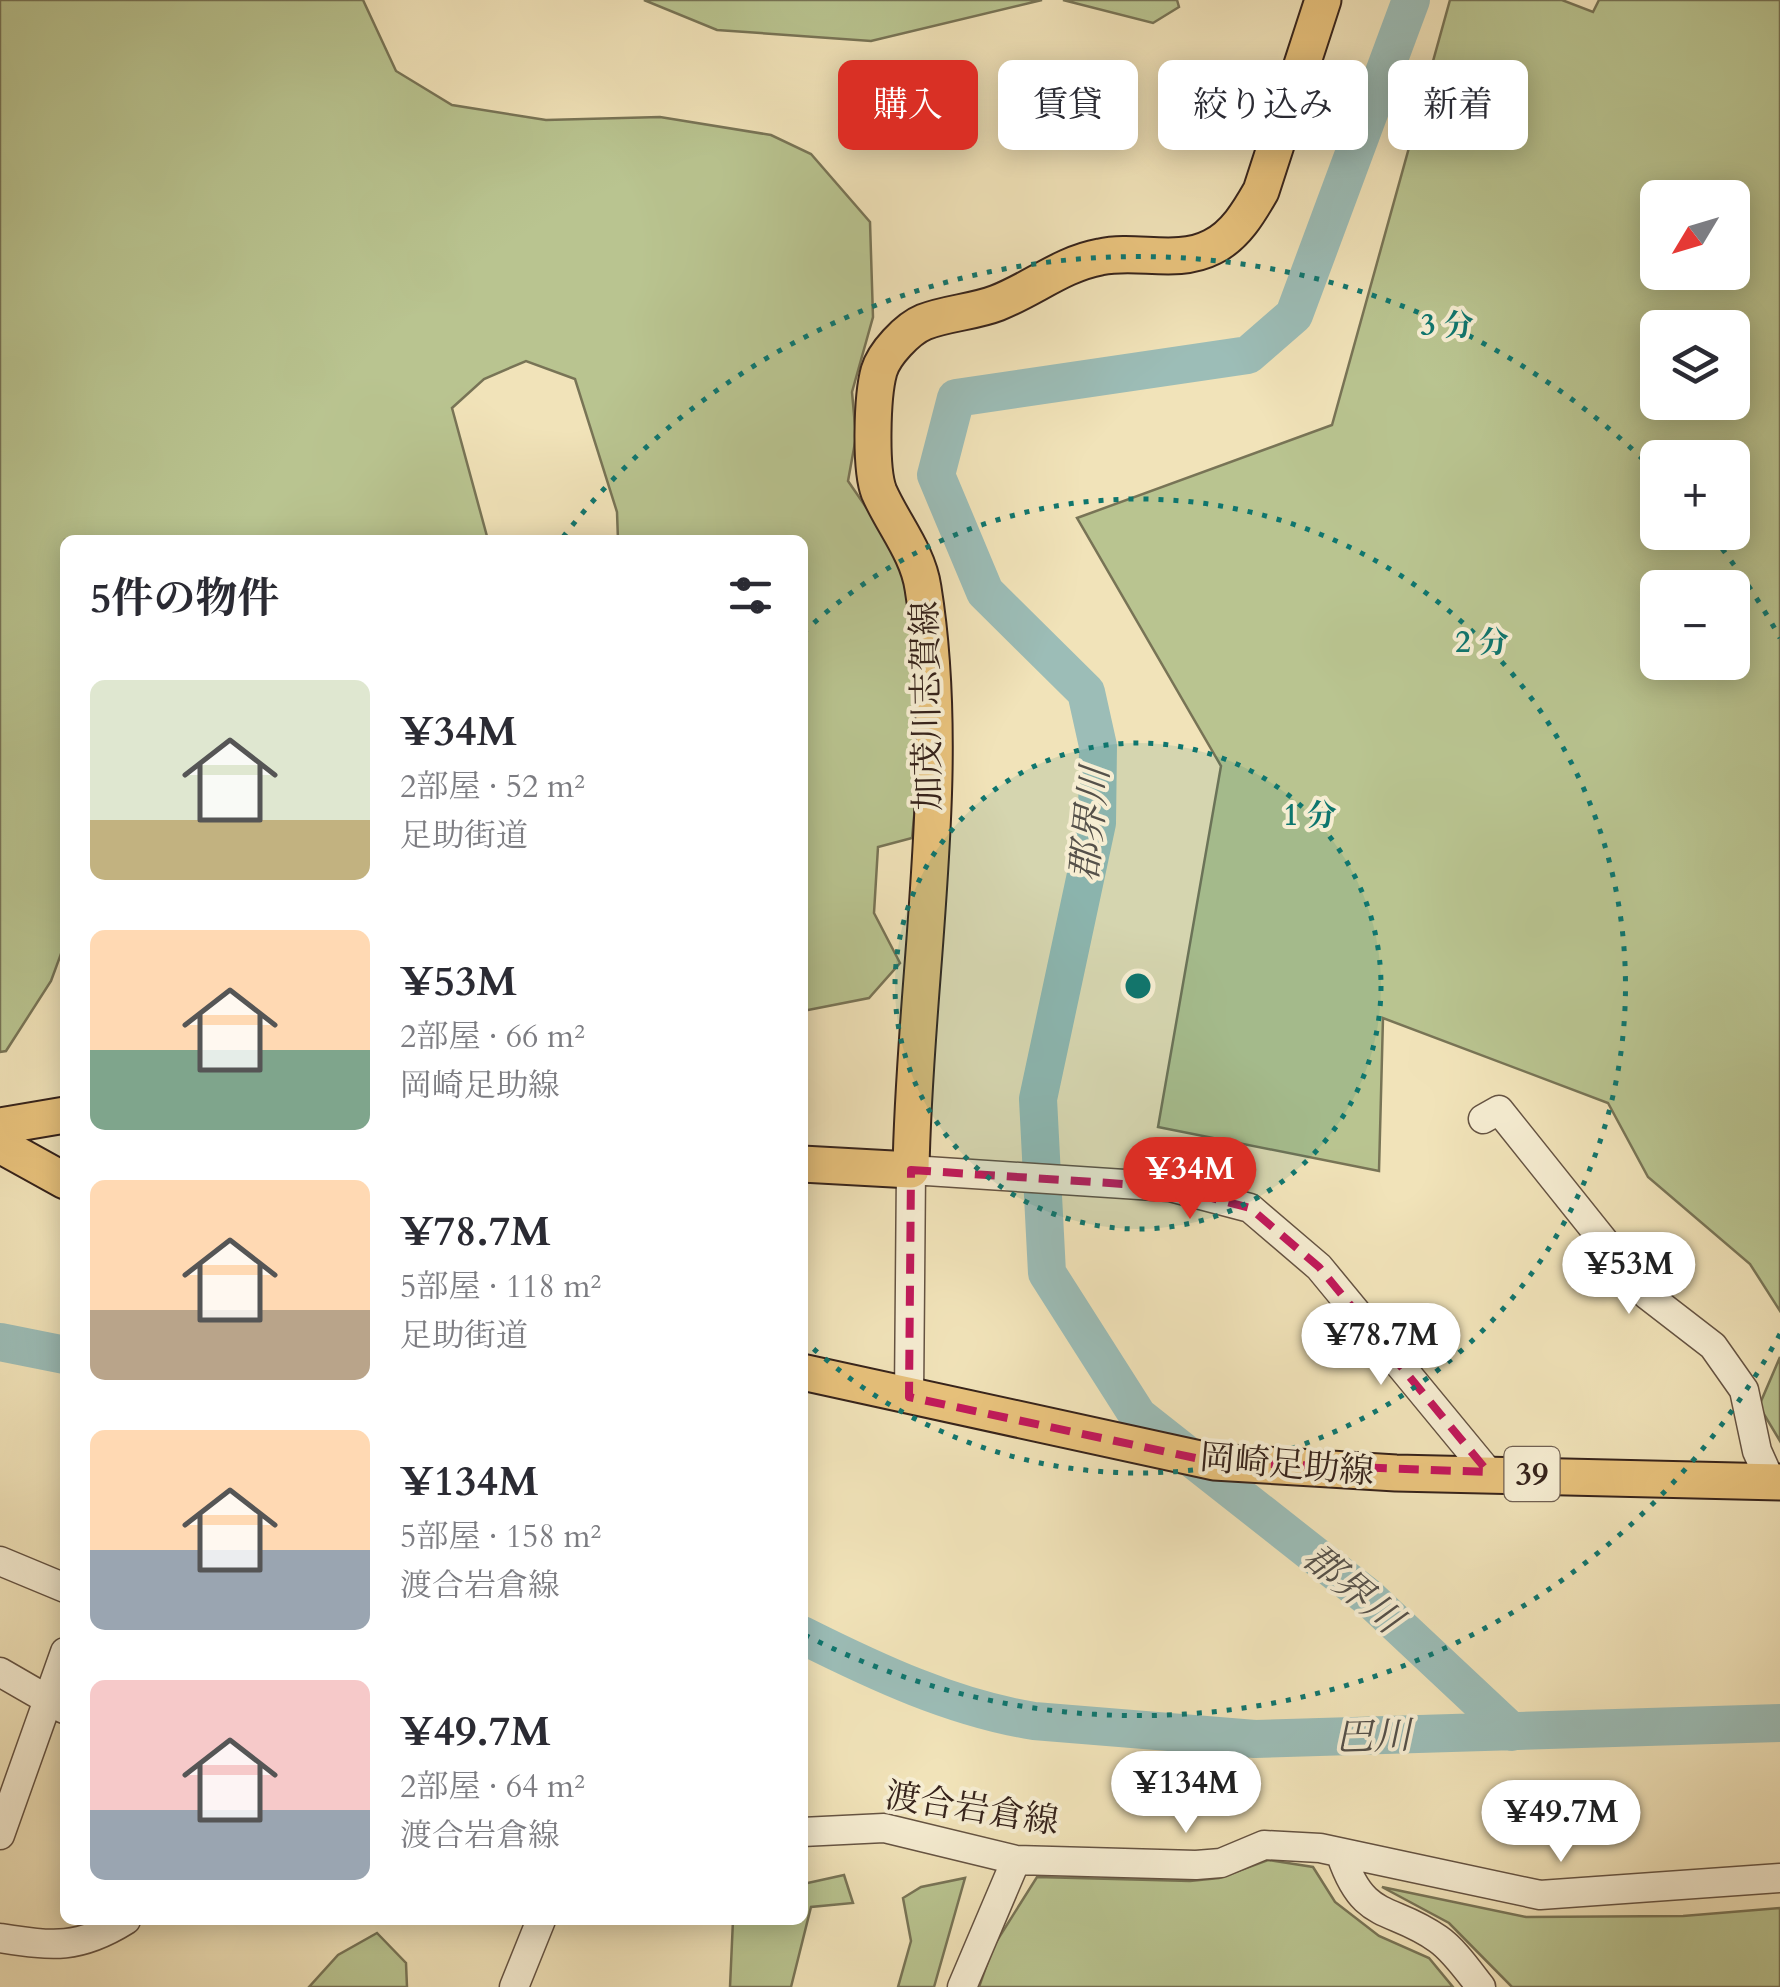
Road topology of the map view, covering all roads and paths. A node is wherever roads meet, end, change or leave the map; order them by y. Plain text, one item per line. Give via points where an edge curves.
1 (1324, 0) edge
2 (60, 1116) edge
3 (1483, 1119) dead end
4 (0, 1126) edge
5 (0, 1145) edge
6 (808, 1164) edge
7 (911, 1170) junction
8 (60, 1178) edge
9 (808, 1373) edge
10 (909, 1397) junction
11 (1488, 1472) junction
12 (1776, 1482) edge
13 (0, 1561) edge
14 (60, 1586) edge
15 (0, 1672) edge
16 (57, 1705) edge
17 (808, 1832) edge
18 (0, 1835) edge
19 (1341, 1856) junction
20 (1016, 1860) junction
21 (1780, 1878) edge
22 (118, 1925) edge
23 (540, 1925) edge
24 (0, 1938) edge
25 (514, 1987) edge
26 (962, 1987) edge
27 (1481, 1987) edge

1 - 7 main road, 加茂川志賀線 via 1261,191 1245,219 1214,246 1188,255 1130,252 1051,274 997,303 921,323 879,370 878,488 922,582 931,687
2 - 4 main road
3 - 12 street via 1498,1110 1648,1295 1713,1346 1744,1390 1757,1451
5 - 8 main road
6 - 7 main road
7 - 10 street
7 - 11 street via 1170,1187 1250,1208 1319,1267
9 - 10 main road, 岡崎足助線 / 39
10 - 11 main road, 岡崎足助線 / 39 via 1214,1462
11 - 12 main road, 岡崎足助線 / 39
13 - 14 street
15 - 16 street
16 - 18 street
17 - 20 street, 渡合岩倉線 via 884,1828
19 - 20 street, 渡合岩倉線 via 1320,1848 1264,1846 1196,1865
19 - 21 street, 渡合岩倉線 via 1540,1896
19 - 27 street via 1353,1890 1439,1940
20 - 26 street
22 - 24 street via 58,1947
23 - 25 street

